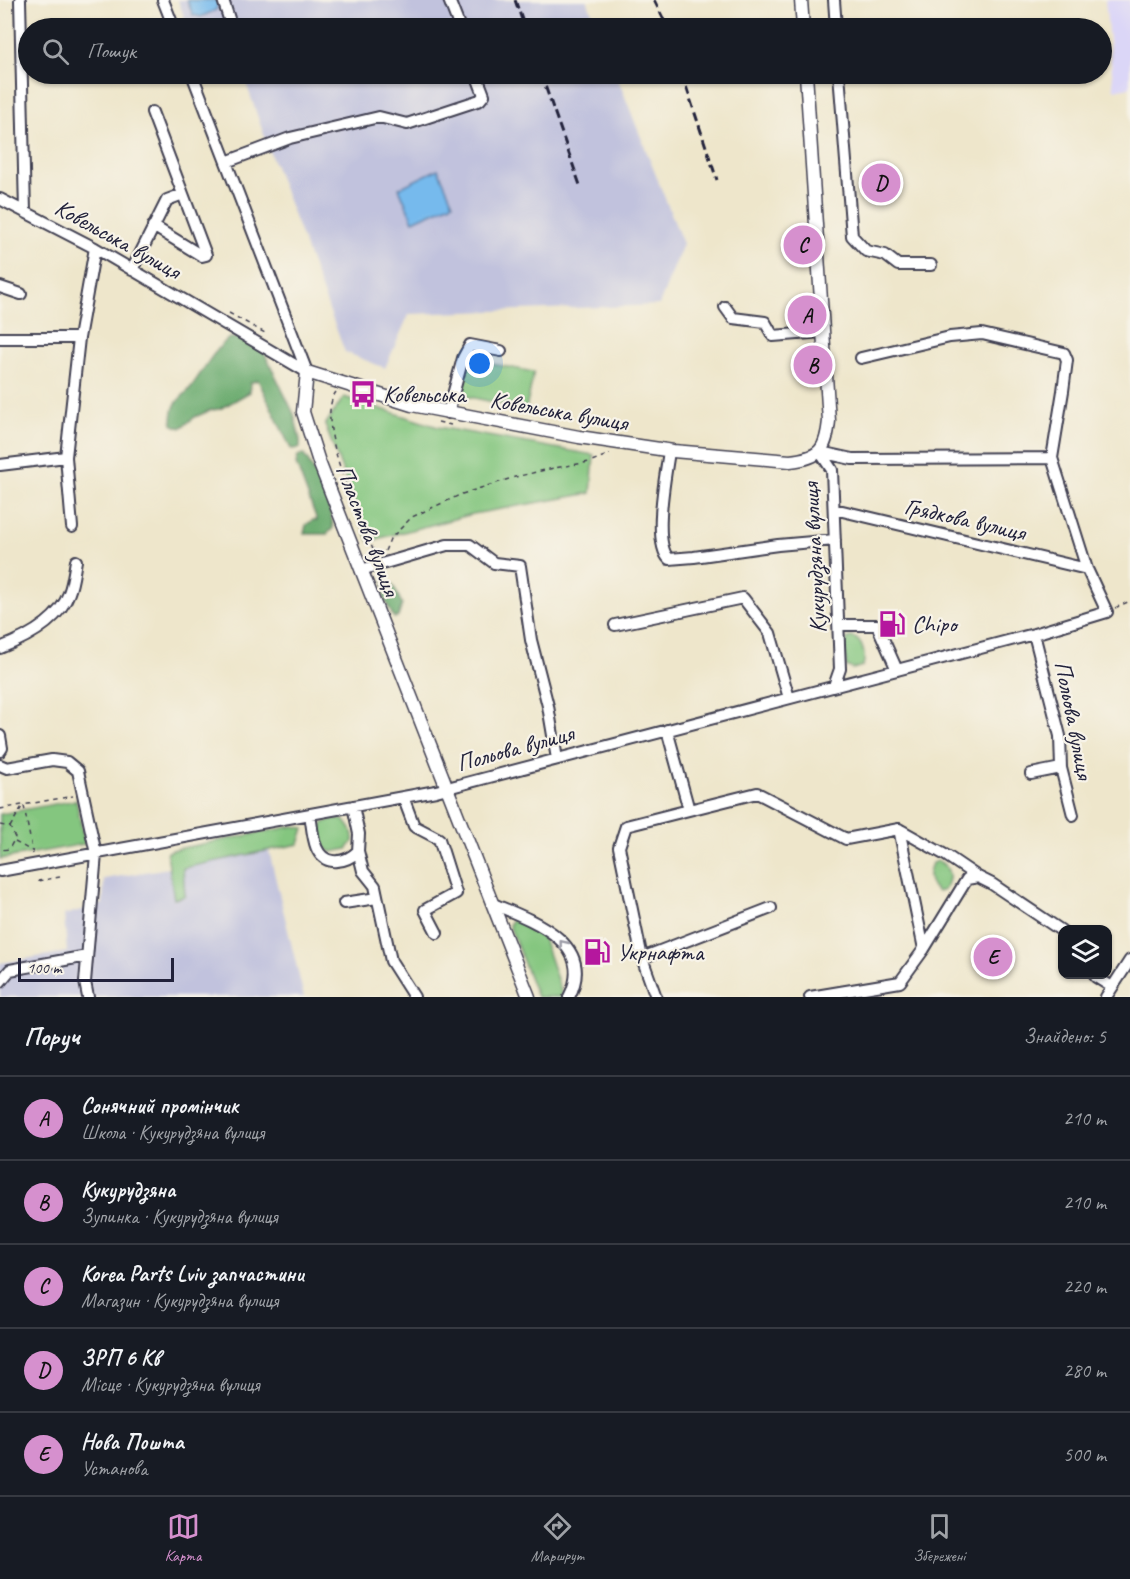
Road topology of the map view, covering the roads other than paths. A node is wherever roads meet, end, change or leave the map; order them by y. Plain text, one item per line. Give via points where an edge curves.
1 (20, 0) edge
2 (164, 0) edge
3 (223, 0) edge
4 (449, 0) edge
5 (801, 0) edge
6 (834, 0) edge
7 (20, 18) edge
8 (170, 18) edge
9 (229, 18) edge
10 (456, 18) edge
11 (802, 18) edge
12 (835, 18) edge
13 (22, 84) edge
14 (196, 84) edge
15 (479, 84) edge
16 (807, 84) edge
17 (840, 84) edge
18 (152, 112) dead end
19 (226, 162) junction
20 (183, 194) junction
21 (0, 199) edge
22 (25, 212) junction
23 (153, 226) junction
24 (95, 248) junction
25 (931, 265) dead end
26 (132, 270) junction
27 (0, 287) edge
28 (21, 294) dead end
29 (725, 306) dead end
30 (824, 332) junction
31 (0, 338) edge
32 (79, 338) junction
33 (501, 351) dead end
34 (861, 358) dead end
35 (307, 372) junction
36 (448, 412) junction
37 (669, 451) junction
38 (820, 452) junction
39 (66, 457) junction
40 (1052, 458) junction
41 (0, 465) edge
42 (834, 509) junction
43 (72, 527) dead end
44 (836, 540) junction
45 (76, 561) dead end
46 (1087, 569) junction
47 (361, 570) junction
48 (615, 625) dead end
49 (839, 625) junction
50 (1034, 634) junction
51 (0, 648) edge
52 (897, 670) junction
53 (834, 686) junction
54 (789, 698) junction
55 (667, 730) junction
56 (0, 736) edge
57 (0, 751) edge
58 (557, 759) junction
59 (0, 765) edge
60 (1061, 768) junction
61 (1031, 774) dead end
62 (448, 788) junction
63 (403, 797) junction
64 (353, 806) junction
65 (689, 810) junction
66 (310, 814) junction
67 (1073, 815) dead end
68 (899, 829) junction
69 (358, 851) junction
70 (96, 854) junction
71 (0, 871) edge
72 (978, 877) junction
73 (377, 898) junction
74 (344, 903) dead end
75 (493, 904) junction
76 (771, 908) dead end
77 (1058, 928) edge
78 (436, 933) dead end
79 (924, 949) junction
80 (87, 956) junction
81 (642, 958) junction
82 (1130, 960) edge
83 (1098, 979) edge
84 (0, 982) edge
85 (1109, 992) edge
86 (88, 997) edge
87 (414, 997) edge
88 (528, 997) edge
89 (569, 997) edge
90 (656, 997) edge
91 (810, 997) edge

1 - 7 street
2 - 8 street
3 - 9 street
4 - 10 street
5 - 11 main road
6 - 12 street
13 - 22 street
14 - 19 street, Пластова вулиця
15 - 19 street via 483,95 480,100 407,124 379,117 301,135
16 - 30 main road, Кукурудзяна вулиця
17 - 25 street via 852,236 866,251 885,255 898,265
18 - 20 street
19 - 35 street, Пластова вулиця
20 - 23 street via 167,200
20 - 23 street via 206,255
21 - 22 street, Ковельська вулиця
22 - 24 street, Ковельська вулиця
23 - 26 street
24 - 26 street, Ковельська вулиця
24 - 32 street
26 - 35 street, Ковельська вулиця
27 - 28 street
29 - 30 street via 733,318 765,322 773,336
30 - 38 main road, Кукурудзяна вулиця via 829,421 827,440
31 - 32 street
32 - 39 street
33 - 36 street via 470,345
34 - 40 street via 950,337 982,334 1064,353 1067,360
35 - 36 main road, Ковельська вулиця via 412,405
35 - 47 main road, Пластова вулиця via 303,412
36 - 37 main road, Ковельська вулиця
37 - 38 main road, Ковельська вулиця via 790,461
37 - 44 street via 660,517 663,548 669,559
38 - 40 street, Ковельська вулиця via 852,459
38 - 42 street, Кукурудзяна вулиця via 832,471
39 - 41 street
39 - 43 street
40 - 46 street
42 - 44 street, Кукурудзяна вулиця
42 - 46 street, Грядкова вулиця
44 - 49 street, Кукурудзяна вулиця
45 - 51 street via 61,609 48,622
46 - 50 street, Польова вулиця via 1107,612
47 - 58 street via 447,545 470,545 494,562 520,566 531,640
47 - 62 main road, Пластова вулиця
48 - 54 street via 743,598 770,633
49 - 52 street via 877,625
49 - 53 street, Кукурудзяна вулиця via 840,669
50 - 52 street, Польова вулиця
50 - 60 street, Польова вулиця via 1060,736
52 - 53 street, Польова вулиця
53 - 54 street, Польова вулиця
54 - 55 street, Польова вулиця
55 - 58 street, Польова вулиця
55 - 65 street
56 - 57 street
58 - 62 street, Польова вулиця
59 - 70 street via 7,768 52,760 67,762 78,771
60 - 61 street
60 - 67 street, Польова вулиця
62 - 63 street, Польова вулиця
62 - 75 main road, Пластова вулиця
63 - 64 street, Польова вулиця
63 - 78 street via 414,826 439,839 456,893 425,910
64 - 66 street, Польова вулиця
64 - 69 street
65 - 68 street via 757,792 846,839
65 - 81 street via 626,826 619,847
66 - 69 street via 320,856 339,862
66 - 70 street, Польова вулиця
68 - 72 street
68 - 79 street
69 - 73 street
70 - 71 street, Польова вулиця
70 - 80 street
72 - 77 street
72 - 79 street via 968,879
73 - 74 street
73 - 87 street via 390,961
75 - 88 main road, Пластова вулиця
89 -> 75 street via 576,984 575,960 561,939
76 - 81 street
79 - 91 street via 900,982
80 - 84 street via 10,970
80 - 86 street
81 - 90 street
82 - 85 street
83 - 85 street

